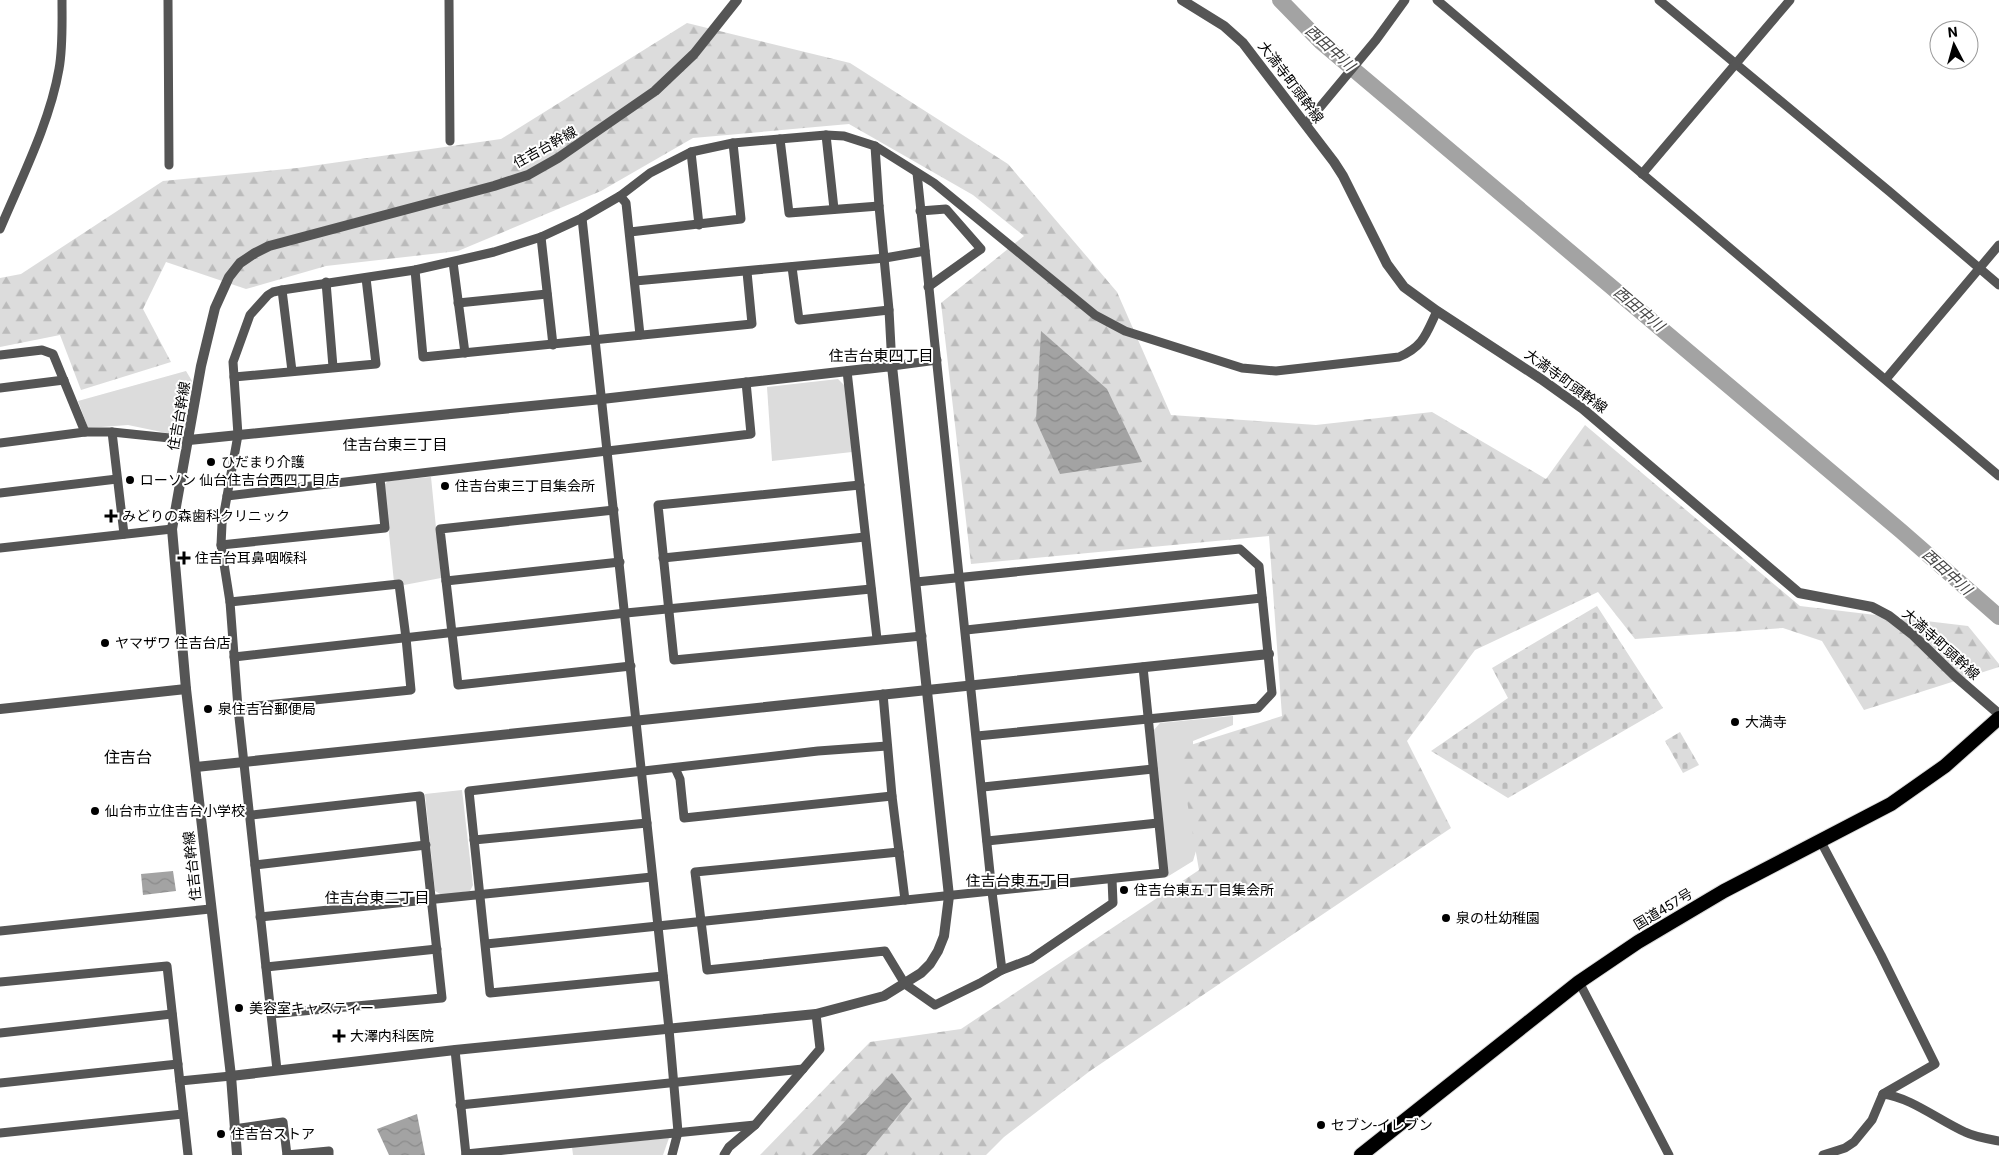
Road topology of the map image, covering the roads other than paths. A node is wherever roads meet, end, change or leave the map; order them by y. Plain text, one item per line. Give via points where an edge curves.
1 (62, 0) edge
2 (168, 0) edge
3 (449, 0) edge
4 (737, 0) edge
5 (1182, 0) edge
6 (1405, 0) edge
7 (1437, 0) edge
8 (1659, 0) edge
9 (1790, 0) edge
10 (1735, 64) junction
11 (1306, 124) junction
12 (826, 135) junction
13 (780, 139) junction
14 (450, 141) dead end
15 (733, 143) junction
16 (875, 146) junction
17 (690, 152) junction
18 (169, 165) dead end
19 (918, 173) junction
20 (1642, 174) junction
21 (620, 196) junction
22 (879, 206) junction
23 (834, 209) junction
24 (920, 211) junction
25 (582, 218) junction
26 (699, 225) junction
27 (0, 229) edge
28 (630, 232) junction
29 (541, 237) junction
30 (1999, 245) edge
31 (924, 251) junction
32 (885, 258) junction
33 (453, 262) junction
34 (792, 267) junction
35 (1979, 268) junction
36 (414, 270) junction
37 (747, 272) junction
38 (366, 278) junction
39 (635, 281) junction
40 (326, 282) junction
41 (1999, 285) edge
42 (928, 286) junction
43 (282, 290) junction
44 (547, 294) junction
45 (458, 303) junction
46 (890, 310) junction
47 (1437, 311) junction
48 (640, 335) junction
49 (596, 340) junction
50 (553, 345) junction
51 (465, 353) junction
52 (0, 355) edge
53 (936, 360) junction
54 (892, 366) junction
55 (334, 367) junction
56 (292, 371) junction
57 (848, 371) junction
58 (234, 377) junction
59 (1886, 378) junction
60 (64, 380) junction
61 (746, 382) junction
62 (0, 388) edge
63 (602, 399) junction
64 (85, 432) junction
65 (112, 432) junction
66 (238, 435) junction
67 (189, 440) junction
68 (0, 443) edge
69 (608, 452) junction
70 (1999, 476) edge
71 (118, 479) junction
72 (380, 479) junction
73 (860, 485) junction
74 (0, 493) edge
75 (227, 496) junction
76 (614, 510) junction
77 (172, 529) junction
78 (124, 534) junction
79 (865, 537) junction
80 (0, 542) edge
81 (221, 545) junction
82 (0, 548) edge
83 (663, 558) junction
84 (620, 562) junction
85 (960, 579) junction
86 (446, 581) junction
87 (916, 582) junction
88 (871, 589) junction
89 (1262, 598) junction
90 (230, 602) junction
91 (669, 610) junction
92 (626, 613) junction
93 (966, 630) junction
94 (453, 633) junction
95 (922, 636) junction
96 (406, 638) junction
97 (877, 639) junction
98 (1269, 654) junction
99 (234, 657) junction
100 (631, 666) junction
101 (1143, 667) junction
102 (971, 685) junction
103 (186, 689) junction
104 (928, 690) junction
105 (883, 694) junction
106 (238, 708) junction
107 (0, 709) edge
108 (1999, 714) edge
109 (1999, 718) edge
110 (1149, 719) junction
111 (636, 720) junction
112 (976, 736) junction
113 (887, 746) junction
114 (245, 762) junction
115 (196, 767) junction
116 (674, 768) junction
117 (1152, 769) junction
118 (642, 772) junction
119 (982, 787) junction
120 (892, 796) junction
121 (251, 815) junction
122 (646, 823) junction
123 (1158, 823) junction
124 (474, 840) junction
125 (987, 841) junction
126 (1821, 842) junction
127 (426, 845) junction
128 (899, 852) junction
129 (255, 865) junction
130 (652, 877) junction
131 (1112, 879) junction
132 (992, 892) junction
133 (480, 894) junction
134 (948, 896) junction
135 (433, 900) junction
136 (905, 900) junction
137 (210, 909) junction
138 (260, 918) junction
139 (700, 922) junction
140 (658, 927) junction
141 (0, 931) edge
142 (486, 944) junction
143 (437, 949) junction
144 (266, 967) junction
145 (1002, 970) junction
146 (663, 976) junction
147 (0, 982) edge
148 (1579, 982) junction
149 (905, 984) junction
150 (172, 1014) junction
151 (271, 1014) junction
152 (816, 1014) junction
153 (669, 1029) junction
154 (0, 1033) edge
155 (455, 1050) junction
156 (178, 1064) junction
157 (803, 1069) junction
158 (276, 1070) junction
159 (230, 1076) junction
160 (180, 1081) junction
161 (674, 1082) junction
162 (0, 1083) edge
163 (1883, 1094) junction
164 (460, 1105) junction
165 (183, 1114) junction
166 (756, 1125) junction
167 (234, 1129) junction
168 (678, 1132) junction
169 (0, 1133) edge
170 (1999, 1141) edge
171 (466, 1154) edge
172 (1363, 1154) edge
173 (188, 1155) edge
174 (237, 1155) edge
175 (329, 1155) edge
176 (672, 1155) edge
177 (724, 1155) edge
178 (1669, 1155) edge
179 (1823, 1155) edge

1 - 27 street via 56,88
2 - 18 street
3 - 14 street
4 - 67 street, 住吉台幹線 via 694,54 655,91 579,145 528,175 269,246 240,263 222,292 210,327
5 - 11 street, 大満寺町頭幹線 via 1237,36
6 - 11 street
7 - 20 street
8 - 10 street
9 - 10 street
10 - 20 street
10 - 35 street
11 - 47 street, 大満寺町頭幹線 via 1343,176 1396,278
12 - 13 street
12 - 16 street via 844,136
12 - 23 street
13 - 15 street
13 - 23 street via 789,213
15 - 17 street
15 - 26 street via 741,220
16 - 19 street
16 - 22 street
17 - 21 street via 650,173
17 - 26 street
19 - 24 street
19 - 47 street via 954,198 1095,314 1125,331 1242,368 1276,370 1400,357 1420,344
20 - 59 street
21 - 25 street
21 - 28 street via 626,204
22 - 23 street
22 - 32 street
24 - 31 street
24 - 42 street via 946,209 981,248
25 - 29 street
25 - 49 street
26 - 28 street
28 - 39 street
29 - 33 street
29 - 44 street
30 - 35 street
31 - 32 street
31 - 42 street
32 - 34 street
32 - 46 street
33 - 36 street
33 - 45 street
34 - 37 street
34 - 46 street via 799,320
35 - 41 street
35 - 59 street
36 - 38 street
36 - 51 street via 423,357
37 - 39 street
37 - 48 street via 752,324
38 - 40 street
38 - 55 street via 376,364
39 - 48 street
40 - 43 street
40 - 55 street
42 - 53 street
43 - 56 street
43 - 58 street via 268,295 250,315 233,362
44 - 45 street
44 - 50 street
45 - 51 street
46 - 54 street
47 - 108 street, 大満寺町頭幹線 via 1584,409 1799,593 1872,607 1889,616
48 - 49 street
49 - 50 street
49 - 63 street
50 - 51 street
52 - 60 street via 49,352 56,359
53 - 54 street
53 - 85 street
54 - 57 street
54 - 87 street
55 - 56 street
56 - 58 street
57 - 61 street
57 - 73 street
58 - 66 street
59 - 70 street
60 - 62 street
60 - 64 street
61 - 63 street
61 - 69 street via 751,434
63 - 66 street
63 - 69 street
64 - 65 street
64 - 68 street
65 - 67 street
65 - 71 street
66 - 67 street
66 - 75 street
67 - 77 street, 住吉台幹線
69 - 72 street
69 - 76 street
71 - 74 street
71 - 78 street
72 - 75 street
72 - 81 street via 385,528
73 - 79 street
73 - 83 street via 658,505
75 - 81 street
76 - 84 street
76 - 86 street via 440,529
77 - 78 street
77 - 103 street, 住吉台幹線
78 - 82 street
79 - 83 street
79 - 88 street
80 - 82 street
81 - 90 street
83 - 91 street
84 - 86 street
84 - 92 street
85 - 87 street
85 - 89 street via 1240,549 1259,566
85 - 93 street
86 - 94 street
87 - 95 street
88 - 91 street
88 - 97 street
89 - 93 street
89 - 98 street
90 - 96 street via 399,584
90 - 99 street
91 - 92 street
91 - 97 street via 674,660
92 - 94 street
92 - 100 street
93 - 102 street
94 - 96 street
94 - 100 street via 458,684
95 - 97 street
95 - 104 street
96 - 99 street
96 - 106 street via 410,690
98 - 101 street
98 - 110 street via 1272,693 1258,708
99 - 106 street
100 - 111 street
101 - 102 street
101 - 110 street
102 - 104 street
102 - 112 street
103 - 107 street
103 - 115 street, 住吉台幹線
104 - 105 street
104 - 134 street
105 - 111 street
105 - 113 street
106 - 114 street
109 - 126 highway, 国道457号 via 1945,766 1891,804
110 - 112 street
110 - 117 street
111 - 114 street
111 - 118 street
112 - 119 street
113 - 116 street
113 - 120 street
114 - 115 street
114 - 121 street
115 - 137 street, 住吉台幹線
116 - 118 street
116 - 120 street via 680,779 684,818
117 - 119 street
117 - 123 street
118 - 122 street
118 - 124 street via 469,791
119 - 125 street
120 - 128 street
121 - 127 street via 420,796
121 - 129 street
122 - 124 street
122 - 130 street
123 - 125 street
123 - 131 street via 1164,873
124 - 133 street
125 - 132 street
126 - 148 highway, 国道457号 via 1724,891 1638,942
126 - 163 street via 1934,1064
127 - 129 street
127 - 135 street
128 - 136 street
128 - 139 street via 695,872
129 - 138 street
130 - 133 street
130 - 140 street
131 - 132 street
131 - 145 street via 1113,903 1031,959
132 - 134 street
132 - 145 street
133 - 135 street
133 - 142 street
134 - 136 street
134 - 149 street via 944,936 938,951 921,973
135 - 138 street
135 - 143 street
136 - 139 street
137 - 141 street
137 - 159 street, 住吉台幹線
138 - 144 street
139 - 140 street
139 - 149 street via 707,970 885,951
140 - 142 street
140 - 146 street
142 - 146 street via 490,993
143 - 144 street
143 - 151 street via 442,998
144 - 151 street
145 - 149 street via 935,1005
146 - 153 street
147 - 150 street via 167,966
148 - 172 highway, 国道457号
148 - 178 street
149 - 152 street via 884,996
150 - 154 street
150 - 156 street
151 - 158 street
152 - 153 street
152 - 157 street via 820,1049
153 - 155 street
153 - 161 street
155 - 158 street
155 - 164 street
156 - 160 street
156 - 162 street
157 - 161 street
157 - 166 street
158 - 159 street
159 - 160 street
159 - 167 street, 住吉台幹線
160 - 165 street
161 - 164 street
161 - 168 street
163 - 170 street via 1906,1101 1966,1133
163 - 179 street via 1872,1120 1854,1142
164 - 171 street
165 - 169 street
165 - 173 street
166 - 168 street
166 - 177 street
167 - 174 street, 住吉台幹線
167 - 175 street via 283,1122 287,1155 329,1151
168 - 171 street
168 - 176 street

